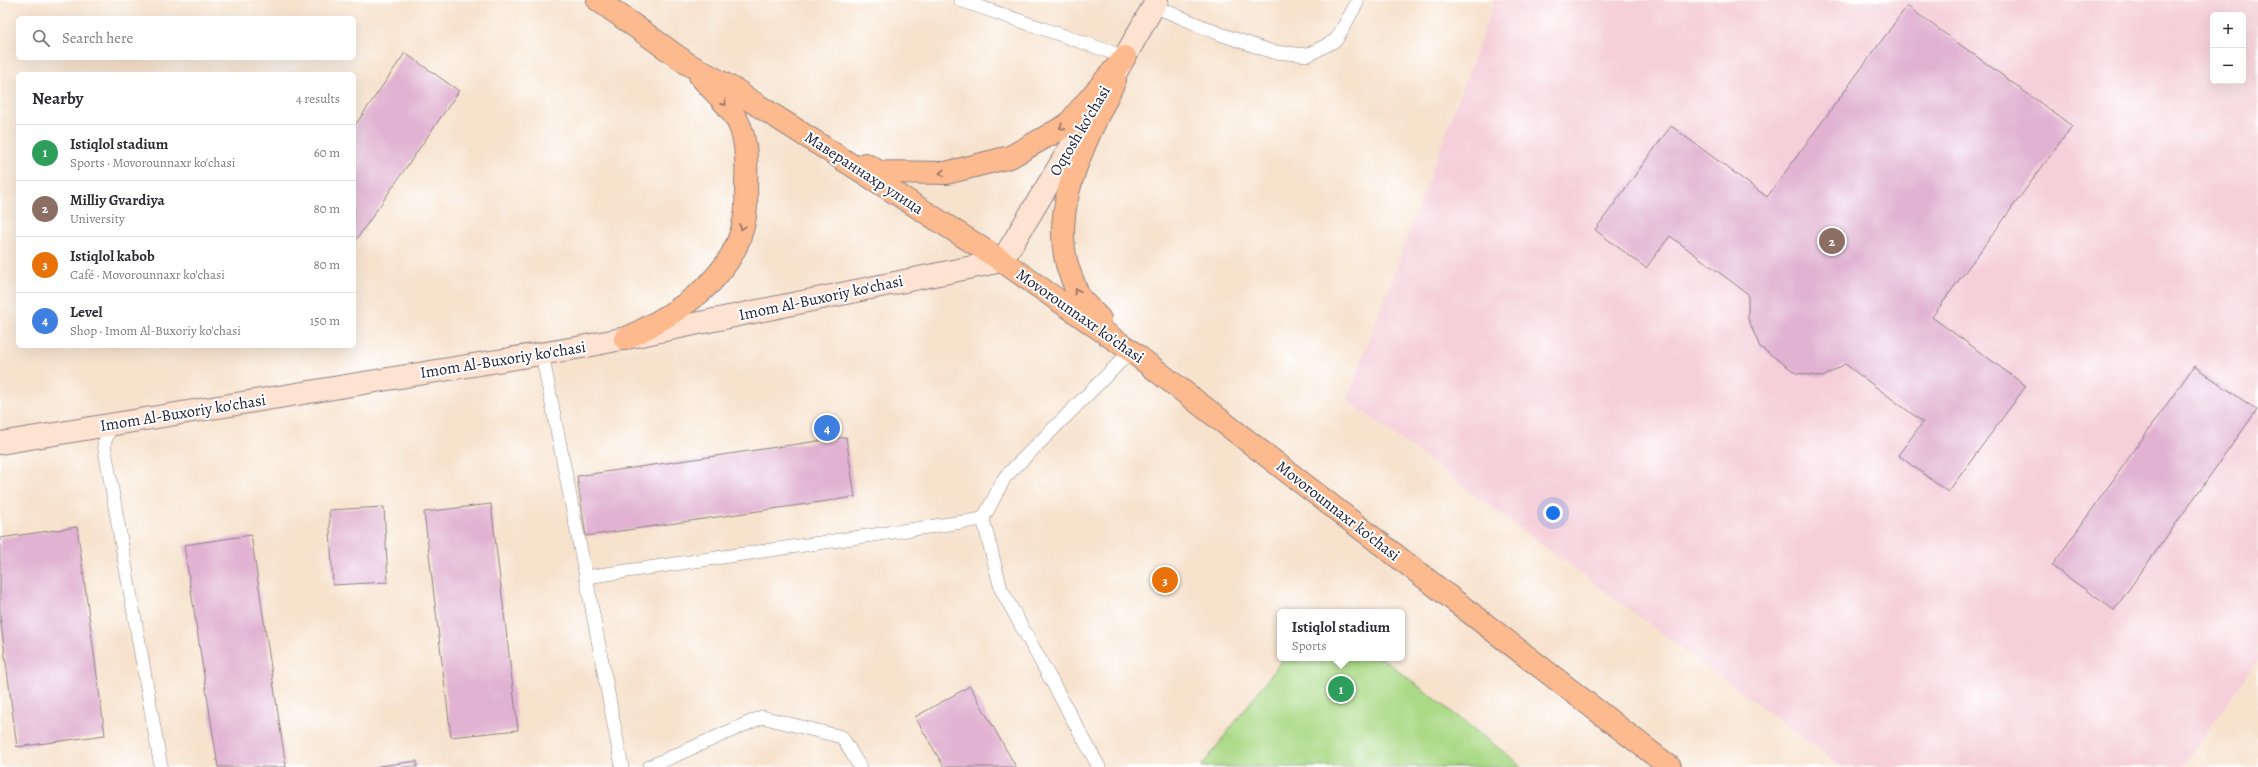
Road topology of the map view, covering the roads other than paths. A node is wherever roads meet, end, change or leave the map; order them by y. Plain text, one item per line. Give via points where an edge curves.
1 (598, 0) edge
2 (960, 0) edge
3 (1357, 0) edge
4 (1155, 3) edge
5 (1125, 57) junction
6 (688, 64) junction
7 (726, 85) junction
8 (1002, 261) junction
9 (625, 339) junction
10 (1131, 351) junction
11 (542, 354) junction
12 (111, 425) junction
13 (0, 443) edge
14 (983, 519) junction
15 (586, 577) junction
16 (161, 767) edge
17 (622, 767) edge
18 (649, 767) edge
19 (860, 767) edge
20 (1099, 767) edge
21 (1670, 767) edge

1 - 6 highway
2 - 5 lane
3 - 4 lane via 1336,40 1308,55 1273,52 1220,34
4 - 5 main road, Oqtosh ko'chasi
5 -> 7 highway via 1067,125 1010,157 946,173 880,172
5 - 8 main road, Oqtosh ko'chasi
10 -> 5 highway via 1080,298 1067,266 1062,234 1070,187 1086,144
6 - 7 highway
6 -> 9 highway via 734,115 744,140 747,165 745,217 738,242 726,266 710,283 660,322
7 - 8 highway, Мавераннахр улица
8 - 9 main road, Imom Al-Buxoriy ko'chasi
8 - 10 highway, Movorounnaxr ko'chasi
9 - 11 main road, Imom Al-Buxoriy ko'chasi
10 - 14 lane via 1005,477
10 - 21 highway, Movorounnaxr ko'chasi
11 - 12 main road, Imom Al-Buxoriy ko'chasi
11 - 15 lane
12 - 13 main road, Imom Al-Buxoriy ko'chasi
12 - 16 lane via 104,444
14 - 15 lane
14 - 20 lane via 1001,589
15 - 17 lane
18 - 19 lane via 762,717 842,737

